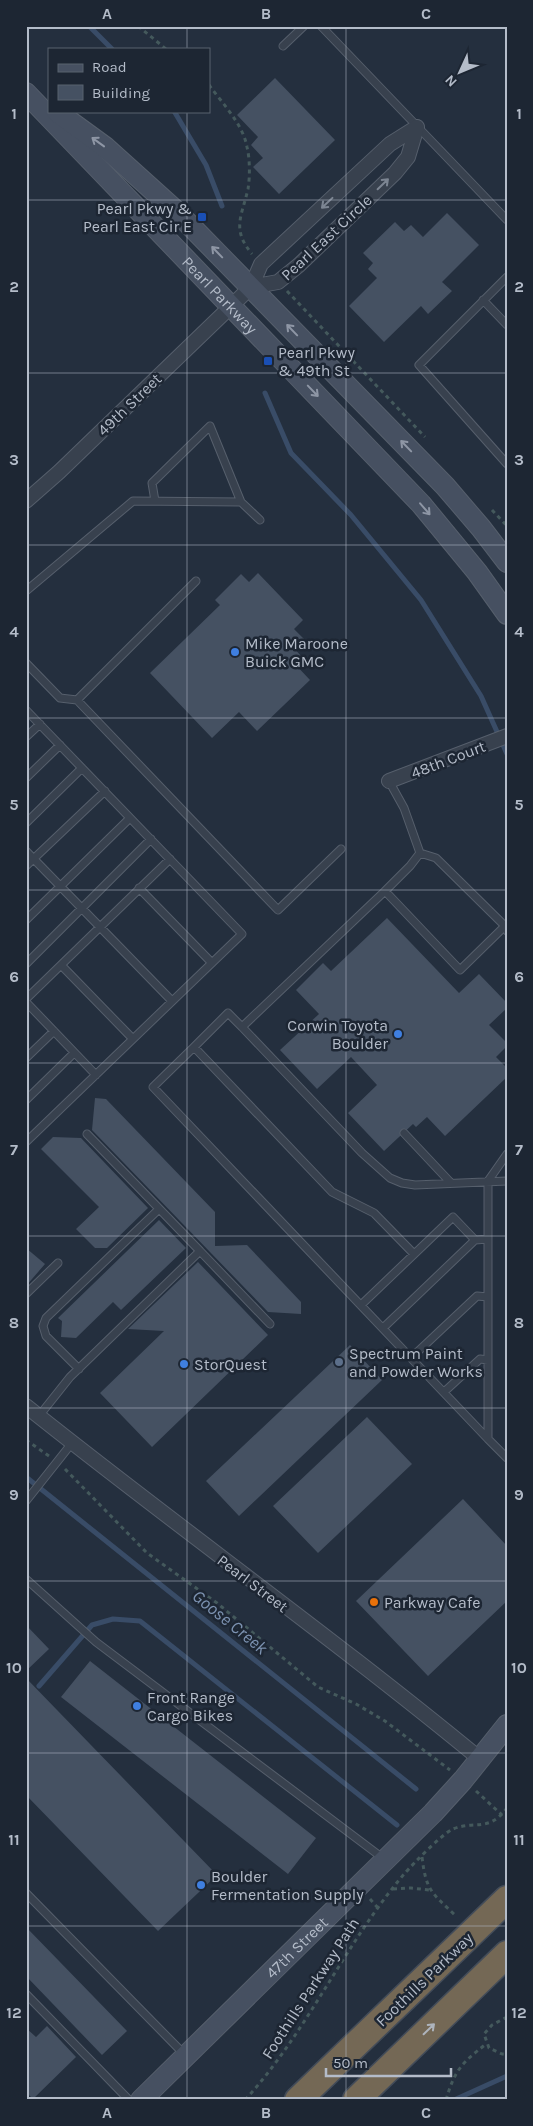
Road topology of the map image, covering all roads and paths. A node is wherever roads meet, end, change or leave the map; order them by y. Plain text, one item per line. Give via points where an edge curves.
1 (138, 26) edge
2 (304, 26) edge
3 (322, 26) edge
4 (283, 46) dead end
5 (165, 48) edge
6 (210, 86) edge
7 (26, 92) edge
8 (48, 105) edge
9 (57, 112) edge
10 (417, 127) junction
11 (507, 220) edge
12 (261, 264) junction
13 (507, 277) edge
14 (278, 282) junction
15 (251, 287) junction
16 (483, 300) junction
17 (230, 306) junction
18 (507, 324) edge
19 (427, 440) dead end
20 (507, 464) edge
21 (26, 501) edge
22 (154, 501) junction
23 (241, 502) junction
24 (489, 506) dead end
25 (260, 520) dead end
26 (507, 526) edge
27 (507, 562) edge
28 (196, 581) dead end
29 (26, 591) edge
30 (507, 614) edge
31 (26, 663) edge
32 (77, 700) junction
33 (26, 710) edge
34 (40, 724) junction
35 (507, 736) edge
36 (26, 737) edge
37 (60, 745) junction
38 (82, 768) junction
39 (26, 778) edge
40 (389, 781) joint
41 (105, 791) junction
42 (130, 818) junction
43 (26, 823) edge
44 (151, 839) junction
45 (341, 849) dead end
46 (26, 851) edge
47 (420, 853) junction
48 (34, 859) junction
49 (170, 859) junction
50 (26, 866) edge
51 (61, 886) junction
52 (139, 888) junction
53 (385, 891) junction
54 (83, 908) junction
55 (26, 920) edge
56 (100, 926) junction
57 (506, 929) edge
58 (212, 963) junction
59 (26, 964) edge
60 (61, 965) junction
61 (26, 1000) edge
62 (172, 1001) junction
63 (33, 1009) junction
64 (26, 1016) edge
65 (242, 1028) junction
66 (54, 1031) junction
67 (133, 1038) junction
68 (194, 1047) junction
69 (74, 1053) junction
70 (26, 1058) edge
71 (96, 1075) junction
72 (26, 1100) edge
73 (404, 1133) dead end
74 (87, 1134) dead end
75 (26, 1142) edge
76 (507, 1154) edge
77 (488, 1181) junction
78 (507, 1181) edge
79 (451, 1183) junction
80 (159, 1209) junction
81 (488, 1239) junction
82 (474, 1240) junction
83 (200, 1251) junction
84 (414, 1254) junction
85 (58, 1263) dead end
86 (26, 1294) edge
87 (488, 1297) junction
88 (361, 1305) junction
89 (270, 1324) dead end
90 (383, 1328) junction
91 (412, 1358) junction
92 (488, 1360) junction
93 (79, 1369) junction
94 (444, 1392) junction
95 (26, 1406) edge
96 (39, 1416) junction
97 (488, 1439) junction
98 (26, 1440) edge
99 (72, 1443) junction
100 (507, 1458) edge
101 (57, 1462) junction
102 (26, 1501) edge
103 (26, 1579) edge
104 (507, 1725) edge
105 (480, 1759) junction
106 (463, 1780) junction
107 (507, 1808) edge
108 (502, 1814) junction
109 (422, 1857) junction
110 (386, 1860) junction
111 (393, 1888) junction
112 (430, 1890) junction
113 (26, 1893) edge
114 (507, 1899) edge
115 (456, 1916) dead end
116 (507, 1954) edge
117 (26, 1994) edge
118 (507, 2017) edge
119 (486, 2044) junction
120 (507, 2054) edge
121 (186, 2056) junction
122 (129, 2100) edge
123 (141, 2100) edge
124 (245, 2100) edge
125 (298, 2100) edge
126 (356, 2100) edge
127 (446, 2100) edge

1 - 5 path
2 - 4 lane
3 - 10 lane
6 - 12 path via 238,124 247,146 248,188 241,208 240,229 243,243
7 - 8 main road, Pearl Parkway
7 - 17 main road, Pearl Parkway
15 -> 9 main road, Pearl Parkway via 125,164
10 - 11 lane
10 -> 12 street, Pearl East Circle via 390,144
14 -> 10 street, Pearl East Circle via 395,173 408,157
12 - 15 street, Pearl East Circle
13 - 16 lane
14 - 15 street, Pearl East Circle
14 - 19 path
15 - 17 street, 49th Street
27 -> 15 main road, Pearl Parkway via 445,486
16 - 18 lane
16 - 20 lane via 419,365
17 - 21 street, 49th Street
17 -> 30 main road, Pearl Parkway via 421,504
22 - 23 lane
22 - 23 lane via 152,483 210,426
22 - 29 lane via 134,501
23 - 25 lane
24 - 26 path
28 - 32 lane
31 - 32 lane via 60,698
32 - 45 lane via 278,910
33 - 34 lane
34 - 36 lane
34 - 37 lane
35 - 40 street, 48th Court
37 - 38 lane
37 - 39 lane
38 - 41 lane
38 - 43 lane
40 - 47 lane via 404,808
41 - 42 lane
41 - 48 lane
42 - 44 lane
42 - 51 lane
44 - 49 lane
44 - 54 lane
46 - 48 lane
47 - 53 lane
47 - 57 lane via 436,858
48 - 50 lane
48 - 51 lane
49 - 52 lane
49 - 58 lane via 242,934
51 - 54 lane
51 - 55 lane
52 - 56 lane
52 - 58 lane
53 - 57 lane via 460,970
53 - 65 lane
54 - 56 lane
54 - 59 lane
56 - 60 lane
56 - 62 lane
58 - 62 lane
60 - 61 lane
60 - 67 lane
61 - 63 lane
62 - 67 lane
63 - 64 lane
63 - 66 lane
65 - 68 lane via 228,1013
65 - 79 lane via 390,1178 416,1185
66 - 69 lane
66 - 70 lane
67 - 71 lane
68 - 84 lane via 332,1192 374,1213
68 - 88 lane via 153,1087
69 - 71 lane
69 - 72 lane
71 - 75 lane
73 - 79 lane
74 - 80 lane
76 - 77 lane
77 - 78 lane
77 - 79 lane
77 - 81 lane
80 - 83 lane
80 - 93 lane via 46,1318 43,1326 46,1336
81 - 82 lane
81 - 87 lane
82 - 84 lane via 453,1217
82 - 90 lane
83 - 89 lane
83 - 93 lane
84 - 88 lane
85 - 86 lane
87 - 91 lane via 477,1296
87 - 92 lane
88 - 90 lane
90 - 91 lane
91 - 94 lane
92 - 94 lane via 480,1359
92 - 97 lane
93 - 96 lane
94 - 97 lane
95 - 96 street, Pearl Street
96 - 99 street, Pearl Street
97 - 100 lane
98 - 101 path
99 - 101 lane
99 - 105 street, Pearl Street
101 - 102 lane
101 - 106 path via 147,1553 217,1603 318,1687 385,1721
103 - 110 lane via 88,1636
104 - 105 main road, 47th Street
105 - 106 main road, 47th Street
106 - 108 path
106 - 110 main road, 47th Street
107 - 108 path
108 - 109 path, Foothills Parkway Path via 483,1825 450,1830
109 - 111 path, Foothills Parkway Path
109 - 112 path
110 - 121 main road, 47th Street
111 - 112 path
111 - 124 path, Foothills Parkway Path via 273,2067
112 - 115 path
113 - 121 lane
114 - 125 highway, Foothills Parkway
126 -> 116 highway
117 - 122 lane
118 - 119 path via 487,2030 484,2034
119 - 120 path via 494,2052
119 - 127 path via 460,2066
121 - 123 main road, 47th Street

